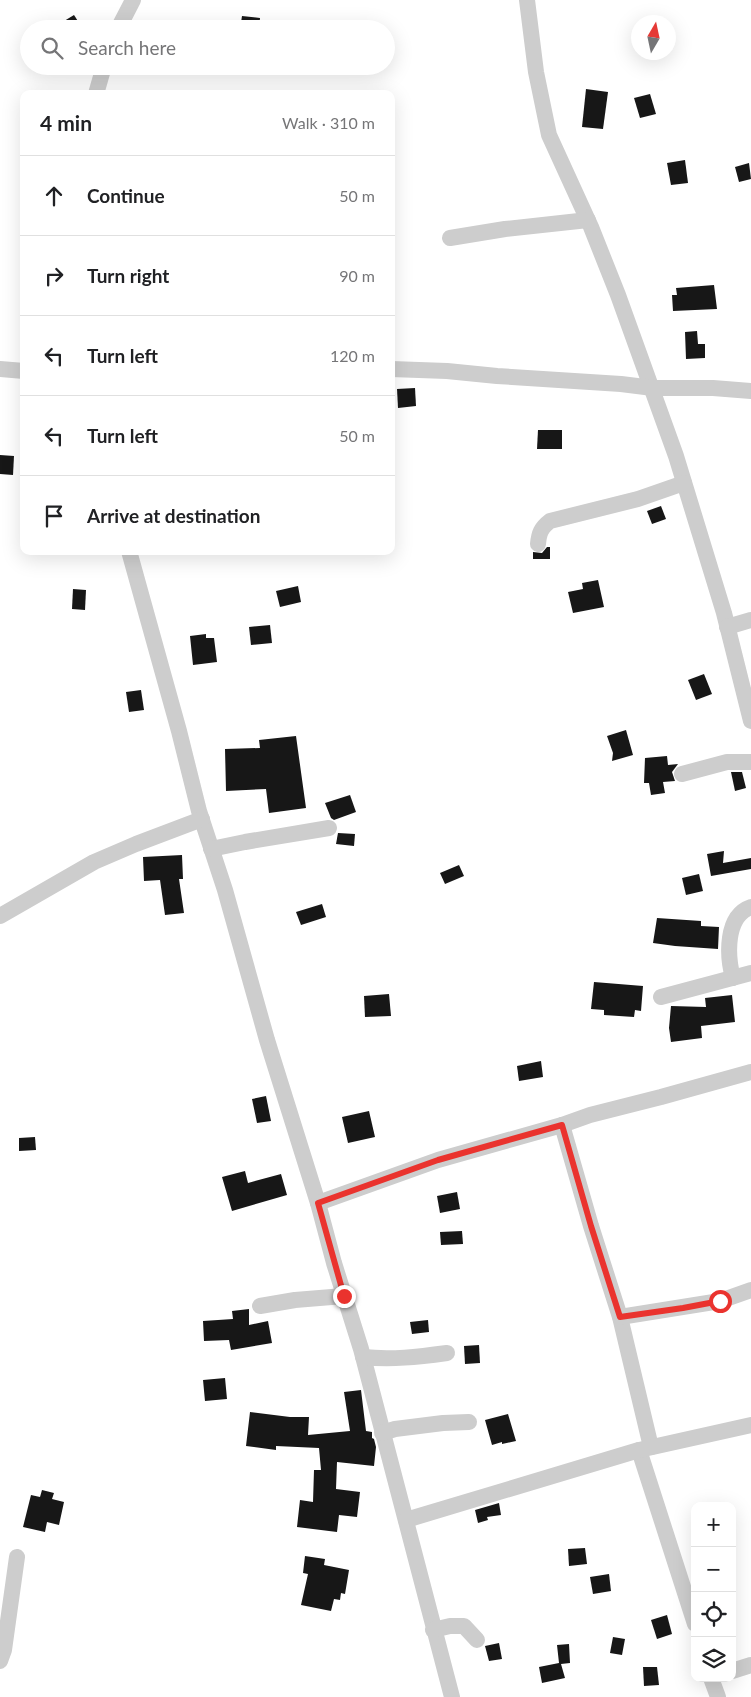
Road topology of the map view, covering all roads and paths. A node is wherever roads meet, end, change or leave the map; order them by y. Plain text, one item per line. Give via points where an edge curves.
1 (133, 0) edge
2 (527, 0) edge
3 (123, 20) edge
4 (101, 75) edge
5 (97, 90) edge
6 (588, 220) junction
7 (450, 238) dead end
8 (395, 368) edge
9 (0, 369) edge
10 (20, 370) edge
11 (653, 388) junction
12 (751, 391) edge
13 (684, 483) junction
14 (538, 544) dead end
15 (130, 555) edge
16 (751, 620) edge
17 (727, 627) junction
18 (751, 720) edge
19 (751, 762) edge
20 (682, 774) dead end
21 (202, 819) junction
22 (329, 828) dead end
23 (212, 849) junction
24 (751, 906) edge
25 (0, 916) edge
26 (751, 973) edge
27 (733, 978) junction
28 (661, 997) dead end
29 (751, 1072) edge
30 (562, 1125) junction
31 (318, 1203) junction
32 (751, 1290) edge
33 (344, 1296) junction
34 (260, 1306) dead end
35 (620, 1317) junction
36 (446, 1353) dead end
37 (362, 1357) junction
38 (469, 1422) dead end
39 (751, 1425) edge
40 (382, 1432) junction
41 (645, 1448) junction
42 (406, 1520) junction
43 (18, 1557) dead end
44 (691, 1610) edge
45 (433, 1630) junction
46 (477, 1640) dead end
47 (0, 1660) edge
48 (751, 1665) edge
49 (736, 1671) edge
50 (713, 1682) edge
51 (452, 1697) edge
52 (718, 1697) edge

1 - 3 street
2 - 6 street via 536,72 549,135
4 - 5 street
6 - 7 street
6 - 11 street
8 - 11 street
9 - 10 street
11 - 12 street
11 - 13 street
13 - 14 street via 638,499 550,521 540,531
13 - 17 street
15 - 21 street
16 - 17 street
17 - 18 street
19 - 20 street via 728,762
21 - 23 street
21 - 25 street via 94,862
22 - 23 street
23 - 31 street via 269,1049
24 - 27 street via 736,916 733,926 729,963
26 - 27 street
27 - 28 street
29 - 30 street
30 - 31 street via 438,1160
30 - 35 street
31 - 33 street
32 - 35 street via 720,1301
33 - 34 street
33 - 37 street
35 - 41 street
36 - 37 street via 402,1359
37 - 40 street
38 - 40 street via 443,1422
39 - 41 street
40 - 42 street
41 - 42 street
41 - 44 street
42 - 45 street
43 - 47 street
45 - 46 street via 464,1626
45 - 51 street
48 - 49 street
50 - 52 street

